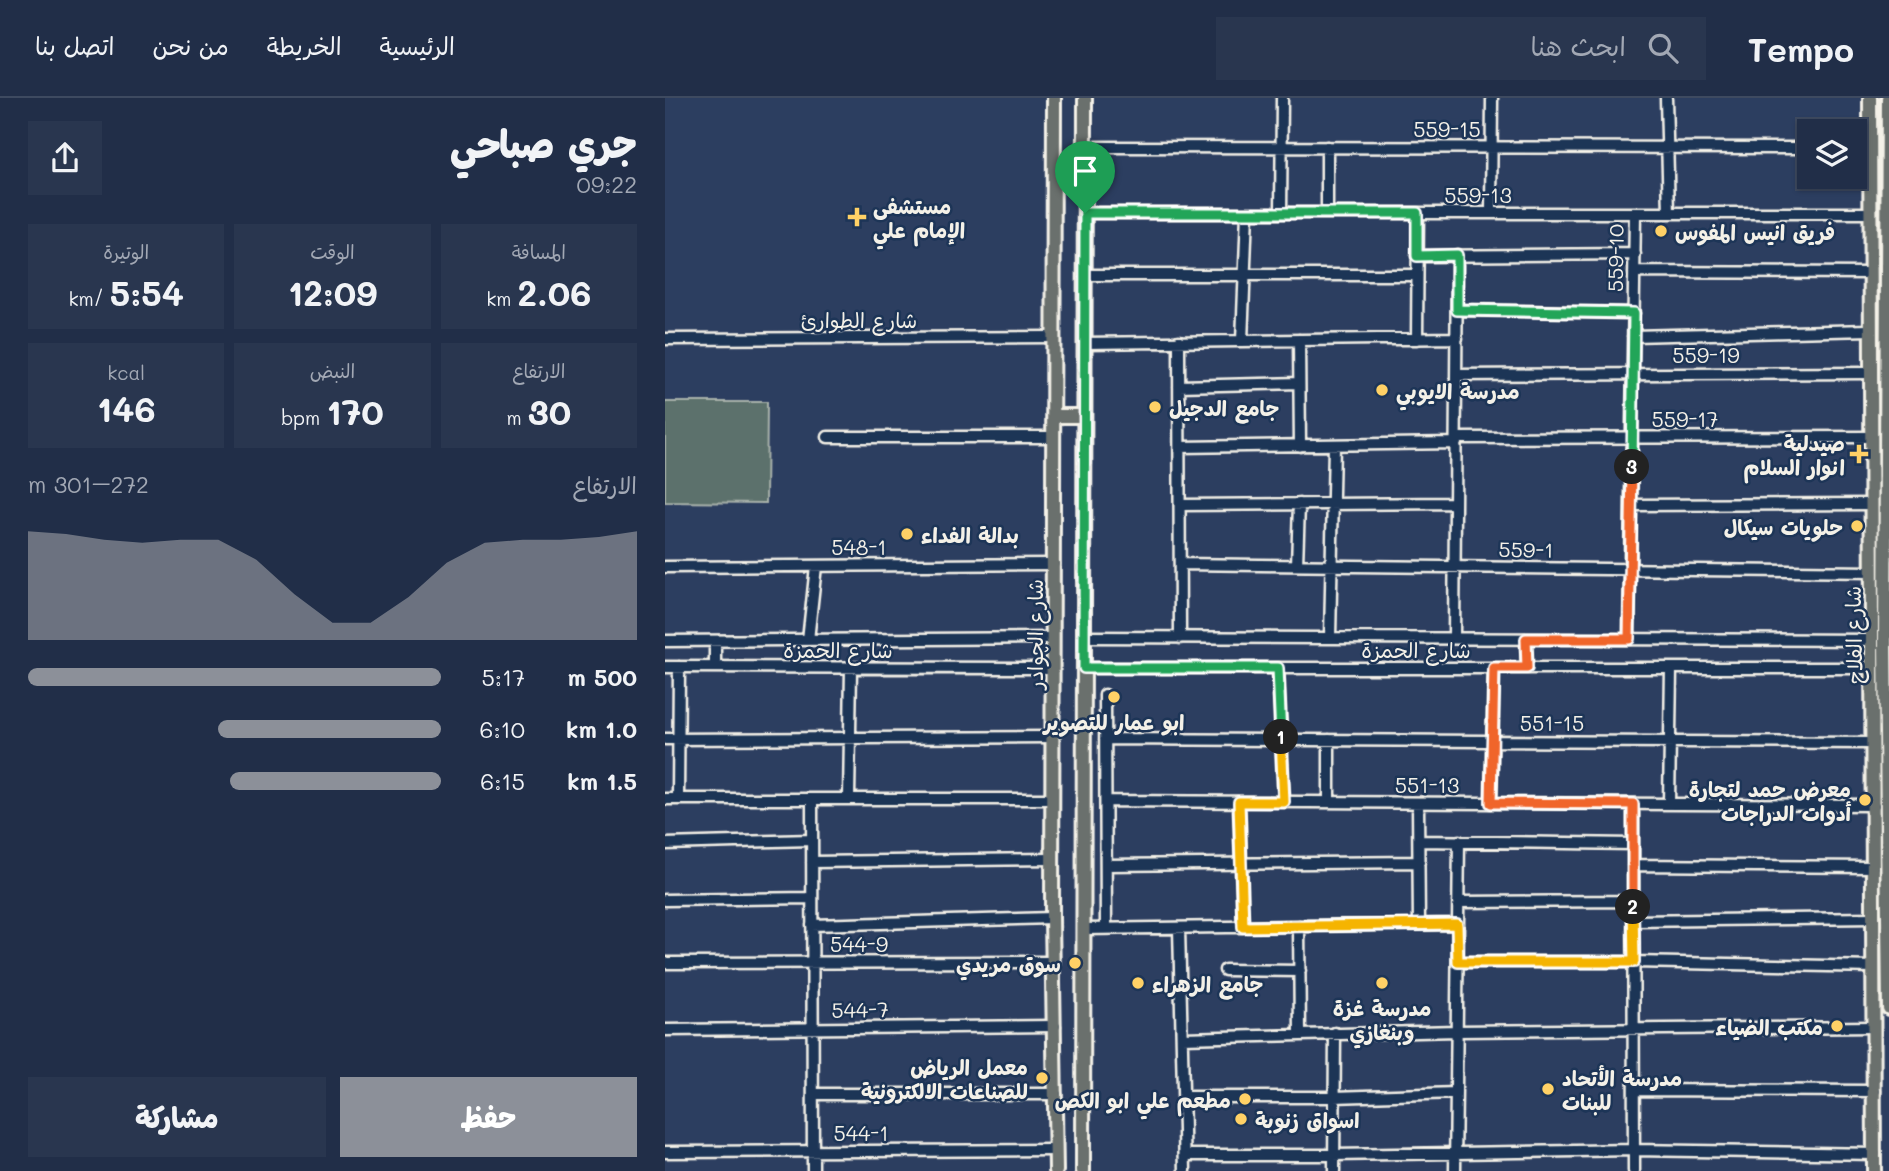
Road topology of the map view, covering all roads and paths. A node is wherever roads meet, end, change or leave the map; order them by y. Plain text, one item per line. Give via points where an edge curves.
1 (1086, 98) edge
2 (1095, 98) edge
3 (1282, 98) edge
4 (1492, 98) edge
5 (1666, 98) edge
6 (1052, 101) edge
7 (1868, 102) edge
8 (1888, 102) edge
9 (1085, 116) junction
10 (1085, 147) junction
11 (1327, 147) junction
12 (1492, 147) junction
13 (1281, 148) junction
14 (1668, 148) junction
15 (1797, 148) edge
16 (1867, 148) edge
17 (1871, 148) junction
18 (1888, 155) edge
19 (1888, 205) edge
20 (1085, 213) junction
21 (1247, 213) junction
22 (1281, 213) junction
23 (1327, 213) junction
24 (1417, 213) junction
25 (1491, 213) junction
26 (1635, 213) junction
27 (1669, 213) junction
28 (1871, 213) junction
29 (1635, 254) junction
30 (1457, 255) junction
31 (1417, 256) junction
32 (1888, 270) edge
33 (1634, 272) junction
34 (1871, 273) junction
35 (1244, 274) junction
36 (1085, 275) junction
37 (1417, 275) junction
38 (1457, 310) junction
39 (1634, 313) junction
40 (1870, 330) junction
41 (1889, 332) edge
42 (1633, 336) junction
43 (1054, 337) junction
44 (1417, 338) junction
45 (1457, 338) junction
46 (665, 339) edge
47 (1299, 340) junction
48 (1179, 341) junction
49 (1242, 341) junction
50 (1085, 342) junction
51 (1871, 373) junction
52 (1633, 374) junction
53 (1456, 375) junction
54 (1299, 383) junction
55 (1179, 386) junction
56 (1054, 416) junction
57 (1084, 416) junction
58 (1054, 437) junction
59 (1872, 437) junction
60 (828, 438) dead end
61 (1632, 438) junction
62 (1456, 441) junction
63 (1334, 445) junction
64 (1300, 446) junction
65 (1179, 447) junction
66 (1455, 503) junction
67 (1299, 504) junction
68 (1333, 504) junction
69 (1872, 504) junction
70 (1180, 505) junction
71 (1631, 505) junction
72 (1054, 564) junction
73 (1180, 564) junction
74 (1297, 565) junction
75 (1332, 565) junction
76 (816, 566) junction
77 (665, 567) edge
78 (1455, 567) junction
79 (1630, 569) junction
80 (1872, 572) junction
81 (1084, 637) junction
82 (1053, 638) junction
83 (1180, 638) junction
84 (1330, 638) junction
85 (1454, 638) junction
86 (1526, 639) junction
87 (1629, 639) junction
88 (715, 640) junction
89 (808, 640) junction
90 (665, 641) edge
91 (1882, 641) edge
92 (665, 667) edge
93 (679, 667) junction
94 (715, 667) junction
95 (851, 668) junction
96 (1053, 668) junction
97 (1084, 668) junction
98 (1278, 668) junction
99 (1494, 668) junction
100 (1527, 668) junction
101 (1671, 668) junction
102 (1882, 668) edge
103 (1105, 695) dead end
104 (1052, 737) junction
105 (665, 738) edge
106 (678, 738) junction
107 (849, 738) junction
108 (1105, 739) junction
109 (1281, 740) junction
110 (1329, 740) junction
111 (1492, 741) junction
112 (1669, 742) junction
113 (1873, 743) junction
114 (1888, 744) edge
115 (665, 799) edge
116 (678, 799) junction
117 (812, 799) junction
118 (849, 799) junction
119 (1052, 799) junction
120 (1106, 801) junction
121 (1239, 802) junction
122 (1284, 802) junction
123 (1329, 803) junction
124 (1418, 803) junction
125 (1491, 803) junction
126 (1888, 803) edge
127 (1633, 804) junction
128 (1669, 804) junction
129 (1874, 805) junction
130 (812, 841) junction
131 (1419, 841) junction
132 (1459, 841) junction
133 (665, 844) edge
134 (1633, 844) junction
135 (1888, 855) edge
136 (1052, 859) junction
137 (812, 862) junction
138 (1419, 862) junction
139 (1241, 864) junction
140 (1106, 865) junction
141 (1633, 865) junction
142 (1874, 867) junction
143 (812, 898) junction
144 (665, 900) edge
145 (1633, 901) junction
146 (1458, 902) junction
147 (1052, 918) junction
148 (1874, 918) junction
149 (1889, 919) edge
150 (1633, 922) junction
151 (1419, 924) junction
152 (1457, 924) junction
153 (812, 925) junction
154 (1300, 926) junction
155 (1243, 927) junction
156 (1179, 928) junction
157 (1084, 929) junction
158 (1106, 929) junction
159 (1053, 961) junction
160 (812, 962) junction
161 (1458, 962) junction
162 (1634, 962) junction
163 (665, 963) edge
164 (1874, 967) junction
165 (1224, 970) dead end
166 (1300, 971) junction
167 (1889, 1008) edge
168 (1055, 1026) junction
169 (1874, 1027) junction
170 (813, 1028) junction
171 (1634, 1029) junction
172 (665, 1030) edge
173 (1457, 1031) junction
174 (1335, 1033) junction
175 (1300, 1034) junction
176 (1182, 1038) junction
177 (1634, 1090) junction
178 (1875, 1091) junction
179 (1456, 1093) junction
180 (813, 1094) junction
181 (1056, 1094) junction
182 (1184, 1097) junction
183 (1334, 1097) junction
184 (1056, 1150) junction
185 (1634, 1150) junction
186 (813, 1151) junction
187 (665, 1152) edge
188 (1455, 1154) junction
189 (1875, 1154) junction
190 (1185, 1155) junction
191 (1334, 1155) junction
192 (813, 1171) edge
193 (1056, 1171) edge
194 (1083, 1171) edge
195 (1185, 1171) edge
196 (1334, 1171) edge
197 (1455, 1171) edge
198 (1635, 1171) edge
199 (1874, 1171) edge

1 - 9 main road
2 - 9 main road
3 - 13 street
4 - 12 street
5 - 14 street
6 - 43 main road, شارع الچوادر
7 - 17 main road, شارع الفلاح
8 - 18 main road, شارع الفلاح
9 - 10 main road
10 - 13 street, 559-15
10 - 20 main road
11 - 12 street, 559-15
11 - 13 street, 559-15
11 - 23 street
12 - 14 street, 559-15
12 - 25 street
13 - 22 street
14 - 15 street, 559-15
14 - 27 street
16 - 17 street
17 - 28 main road, شارع الفلاح
18 - 19 main road, شارع الفلاح
19 - 32 main road, شارع الفلاح
20 - 21 street, 559-13
20 - 36 main road
21 - 22 street, 559-13
21 - 35 street
22 - 23 street, 559-13
23 - 24 street, 559-13
24 - 25 street, 559-13
24 - 31 street
25 - 26 street, 559-13
26 - 27 street, 559-13
26 - 29 street, 559-10
27 - 28 street, 559-13
28 - 34 main road, شارع الفلاح
29 - 30 street
29 - 33 street, 559-10
30 - 31 street
30 - 38 street
31 - 37 street
32 - 41 main road, شارع الفلاح
33 - 34 street
33 - 39 street, 559-10
34 - 40 main road, شارع الفلاح
35 - 36 street
35 - 37 street
35 - 49 street
36 - 50 main road
37 - 44 street
38 - 39 street
38 - 45 street
39 - 42 street, 559-10
40 - 42 street
40 - 51 main road, شارع الفلاح
41 - 91 main road, شارع الفلاح
42 - 52 street, 559-10
43 - 46 street, شارع الطوارئ
43 - 56 main road, شارع الچوادر
44 - 45 street
44 - 47 street
45 - 53 street
47 - 49 street
47 - 54 street
48 - 49 street
48 - 50 street
48 - 55 street
50 - 57 main road
51 - 52 street, 559-19
51 - 59 main road, شارع الفلاح
52 - 53 street, 559-19
52 - 61 street, 559-10
53 - 62 street
54 - 55 street
54 - 64 street
55 - 65 street
56 - 57 main road
56 - 58 main road, شارع الچوادر
57 - 81 main road
58 - 60 street
58 - 72 main road, شارع الچوادر
59 - 61 street, 559-17
59 - 69 main road, شارع الفلاح
61 - 62 street, 559-17
61 - 71 street, 559-10
62 - 63 street, 559-17
62 - 66 street
63 - 64 street, 559-17
63 - 68 street
64 - 65 street, 559-17
65 - 70 street
66 - 68 street
66 - 78 street
67 - 68 street
67 - 70 street
67 - 74 street
68 - 75 street
69 - 71 street
69 - 80 main road, شارع الفلاح
70 - 73 street
71 - 79 street, 559-10
72 - 76 street, 548-1
72 - 82 main road, شارع الچوادر
73 - 74 street, 559-1
73 - 83 street
74 - 75 street, 559-1
75 - 78 street, 559-1
75 - 84 street
76 - 77 street, 548-1
76 - 89 street
78 - 79 street, 559-1
78 - 85 street
79 - 80 street, 559-1
79 - 87 street, 559-10
80 - 91 main road, شارع الفلاح
81 - 83 street, شارع الحمزة
81 - 97 main road
82 - 89 street, شارع الحمزة
82 - 96 main road, شارع الچوادر
83 - 84 street, شارع الحمزة
84 - 85 street, شارع الحمزة
85 - 86 street, شارع الحمزة
86 - 87 street, شارع الحمزة
86 - 100 street
87 - 91 street, شارع الحمزة
88 - 89 street, شارع الحمزة
88 - 90 street, شارع الحمزة
88 - 94 street
91 - 102 main road, شارع الفلاح
92 - 93 street, شارع الحمزة
93 - 94 street, شارع الحمزة
93 - 106 street
94 - 95 street, شارع الحمزة
95 - 96 street, شارع الحمزة
95 - 107 street
96 - 104 main road, شارع الچوادر
97 - 98 street, شارع الحمزة
97 - 157 main road
98 - 99 street, شارع الحمزة
98 - 109 street
99 - 100 street, شارع الحمزة
99 - 111 street
100 - 101 street, شارع الحمزة
101 - 102 street, شارع الحمزة
101 - 112 street
102 - 113 main road, شارع الفلاح
102 - 114 main road, شارع الفلاح
103 - 108 street
104 - 107 street
104 - 119 main road, شارع الچوادر
105 - 106 street
106 - 107 street
106 - 116 street
107 - 118 street
108 - 109 street, 551-15
108 - 120 street
109 - 110 street, 551-15
109 - 122 street
110 - 111 street, 551-15
110 - 123 street
111 - 112 street, 551-15
111 - 125 street
112 - 113 street, 551-15
112 - 128 street
113 - 129 main road, شارع الفلاح
114 - 126 main road, شارع الفلاح
115 - 116 street
116 - 117 street
117 - 118 street
117 - 130 street
118 - 119 street
119 - 136 main road, شارع الچوادر
120 - 121 street, 551-13
120 - 140 street
121 - 122 street, 551-13
121 - 139 street
122 - 123 street, 551-13
123 - 124 street, 551-13
124 - 125 street, 551-13
124 - 131 street
125 - 127 street, 551-13
126 - 135 main road, شارع الفلاح
127 - 128 street, 551-13
127 - 134 street
128 - 129 street, 551-13
129 - 142 main road, شارع الفلاح
130 - 133 street
130 - 137 street
131 - 132 street
131 - 138 street
132 - 134 street
132 - 146 street
134 - 141 street
135 - 149 main road, شارع الفلاح
136 - 137 street
136 - 147 main road, شارع الچوادر
137 - 143 street
138 - 139 street
138 - 151 street
139 - 140 street
139 - 155 street
140 - 158 street
141 - 142 street
141 - 145 street
142 - 148 main road, شارع الفلاح
143 - 144 street
143 - 153 street
145 - 146 street
145 - 150 street
146 - 152 street
147 - 153 street
147 - 159 main road, شارع الچوادر
148 - 150 street
148 - 164 main road, شارع الفلاح
149 - 167 main road, شارع الفلاح
150 - 162 street
151 - 152 street
151 - 154 street
152 - 161 street
153 - 160 street
154 - 155 street
154 - 166 street
155 - 156 street
156 - 158 street
156 - 176 street
157 - 158 street
157 - 194 main road
159 - 160 street, 544-9
159 - 168 main road, شارع الچوادر
160 - 163 street, 544-9
160 - 170 street
161 - 162 street
161 - 173 street
162 - 164 street
162 - 171 street
164 - 169 main road, شارع الفلاح
165 - 166 street
166 - 175 street
168 - 170 street, 544-7
168 - 181 main road, شارع الچوادر
169 - 171 street
169 - 178 main road, شارع الفلاح
170 - 172 street, 544-7
170 - 180 street
171 - 173 street
171 - 177 street
173 - 174 street
173 - 179 street
174 - 175 street
174 - 183 street
175 - 176 street
176 - 182 street
177 - 178 street
177 - 185 street
178 - 189 main road, شارع الفلاح
179 - 183 street
179 - 188 street
180 - 181 street
180 - 186 street
181 - 184 main road, شارع الچوادر
182 - 183 street
182 - 190 street
183 - 191 street
184 - 186 street, 544-1
184 - 193 main road, شارع الچوادر
185 - 188 street
185 - 189 street
185 - 198 street
186 - 187 street, 544-1
186 - 192 street
188 - 191 street
188 - 197 street
189 - 199 main road, شارع الفلاح
190 - 191 street
190 - 195 street
191 - 196 street

